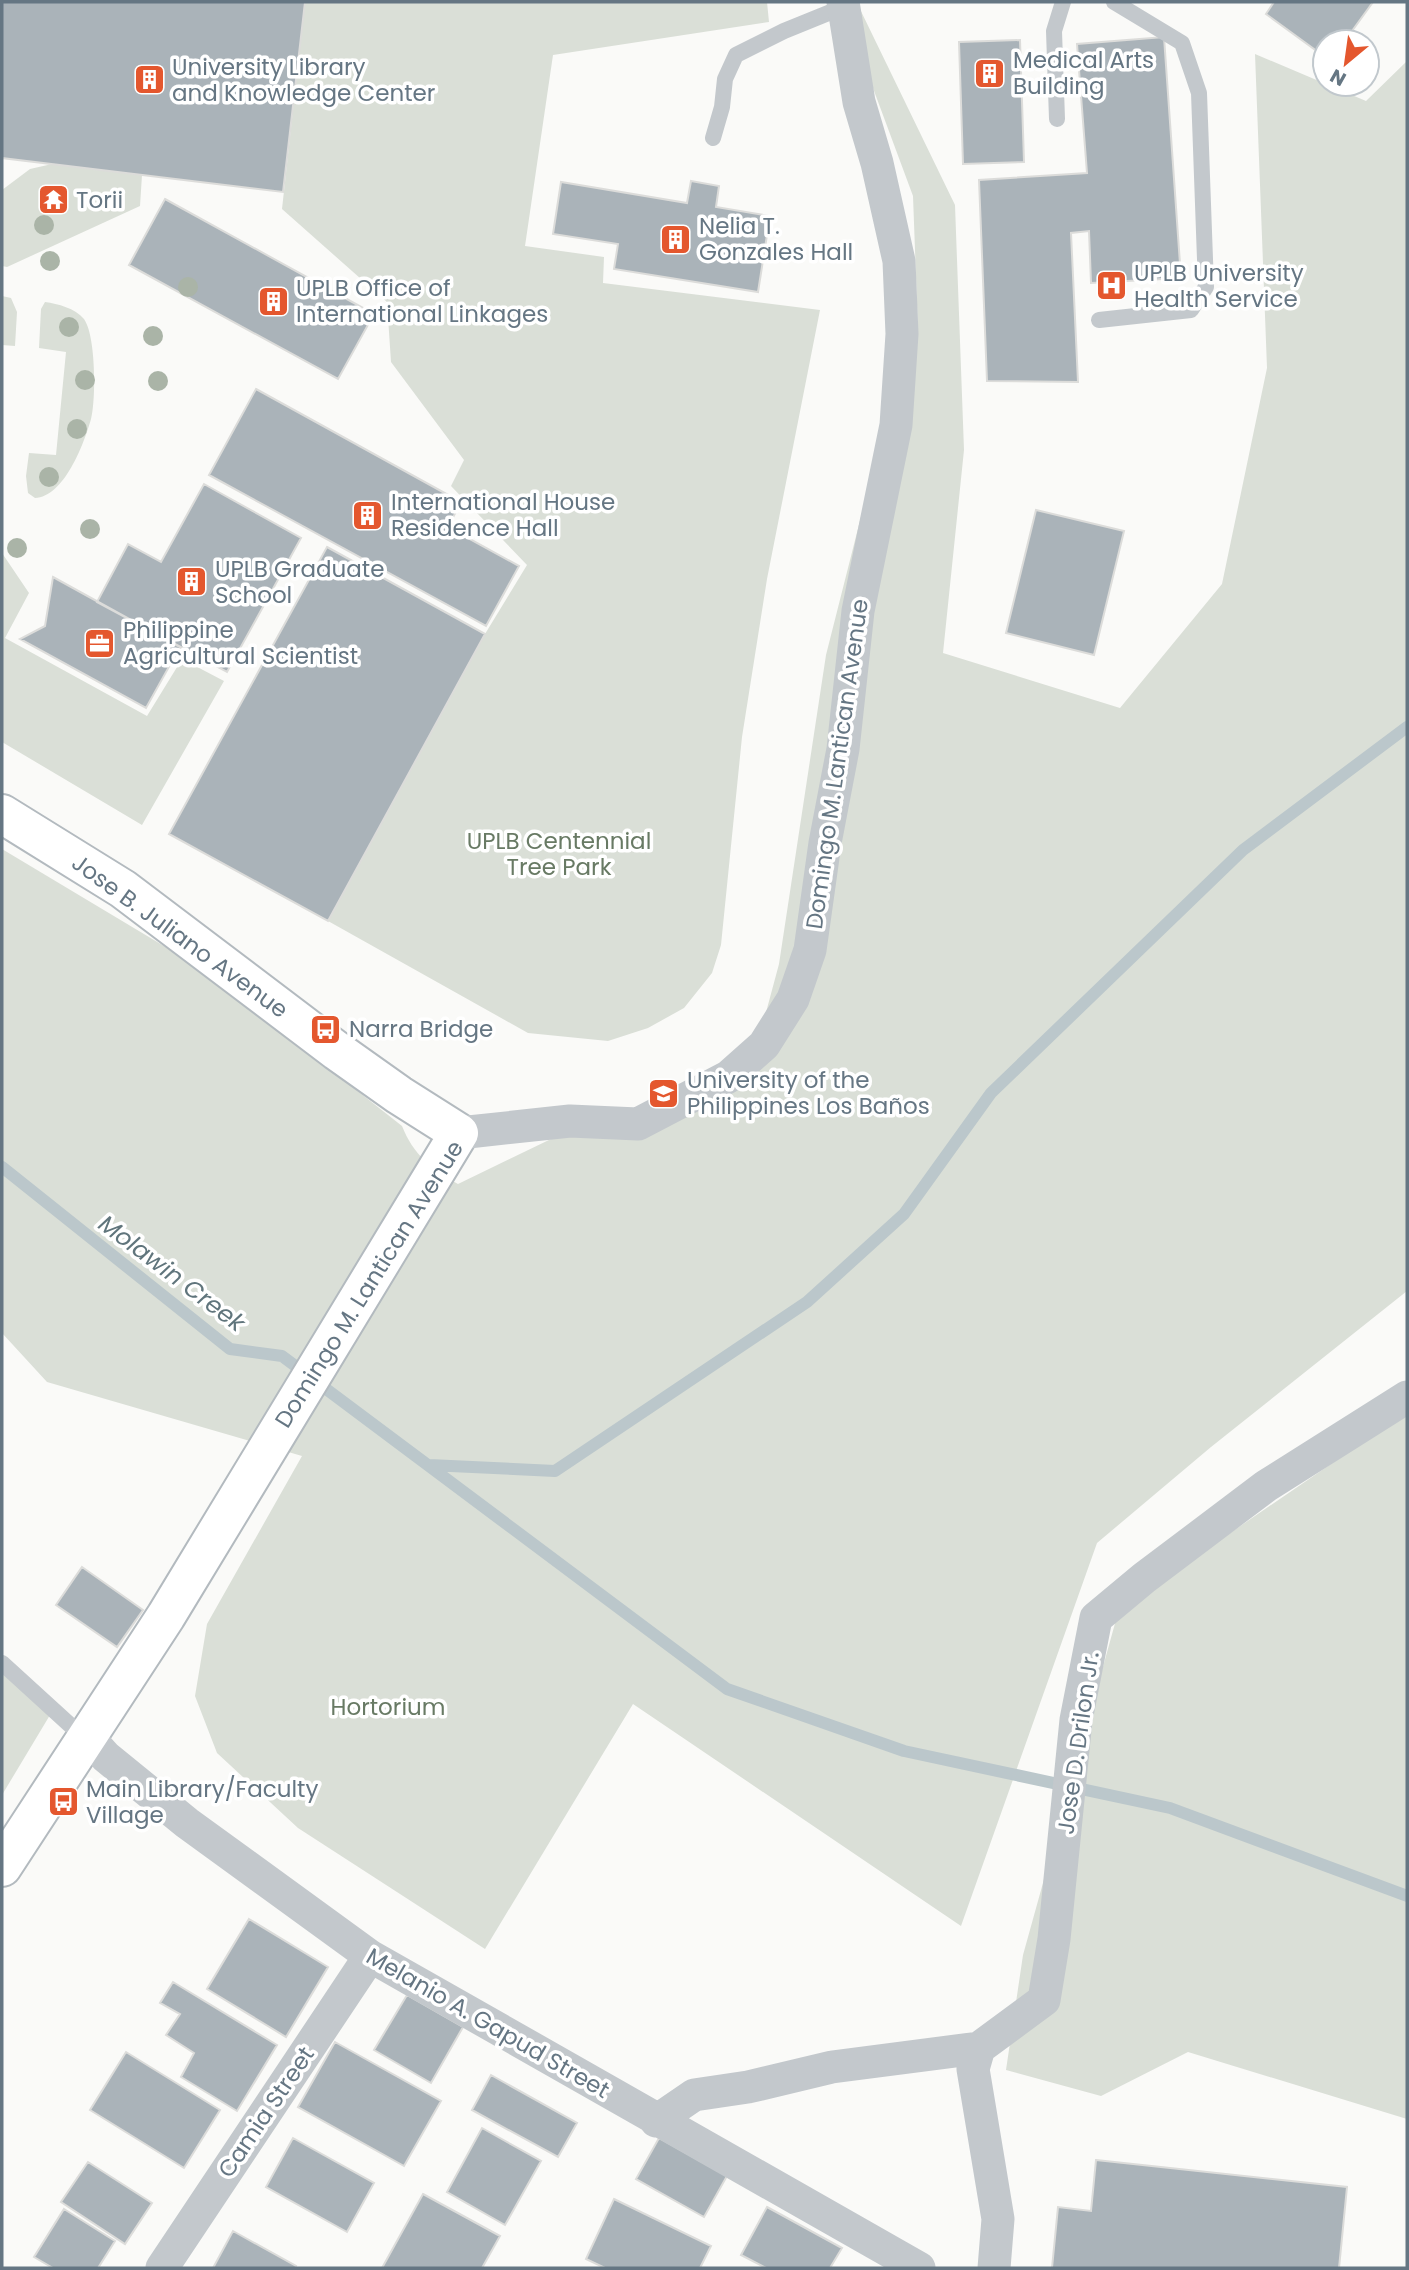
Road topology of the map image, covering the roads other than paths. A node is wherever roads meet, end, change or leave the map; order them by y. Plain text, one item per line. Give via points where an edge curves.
1 (1063, 2) edge
2 (1114, 2) edge
3 (843, 4) edge
4 (1057, 119) dead end
5 (713, 138) dead end
6 (1099, 320) dead end
7 (2, 814) edge
8 (459, 1133) junction
9 (1407, 1397) edge
10 (2, 1663) edge
11 (86, 1735) junction
12 (2, 1867) edge
13 (370, 1956) junction
14 (979, 2048) junction
15 (656, 2121) junction
16 (162, 2268) edge
17 (919, 2268) edge
18 (994, 2268) edge

1 - 4 lane via 1054,31
2 - 6 lane via 1182,43 1199,93 1206,287 1191,310
3 - 5 lane via 736,55 725,79
3 - 8 street, Domingo M. Lantican Avenue via 859,102 899,261 902,334 896,425 858,611 844,749 810,950 793,999 764,1045 728,1077 638,1124 570,1121
7 - 8 street, Jose B. Juliano Avenue via 123,889 337,1051
8 - 11 street, Domingo M. Lantican Avenue via 166,1616
9 - 14 street, Jose D. Drilon Jr. via 1266,1486 1096,1618 1076,1720 1044,2000
10 - 11 lane
11 - 12 street, Domingo M. Lantican Avenue
11 - 13 street, Melanio A. Gapud Street via 187,1823
13 - 15 street, Melanio A. Gapud Street
13 - 16 street, Camia Street
14 - 15 street, Jose D. Drilon Jr. via 832,2067 694,2095
14 - 18 street via 973,2069 998,2219
15 - 17 street, Melanio A. Gapud Street

